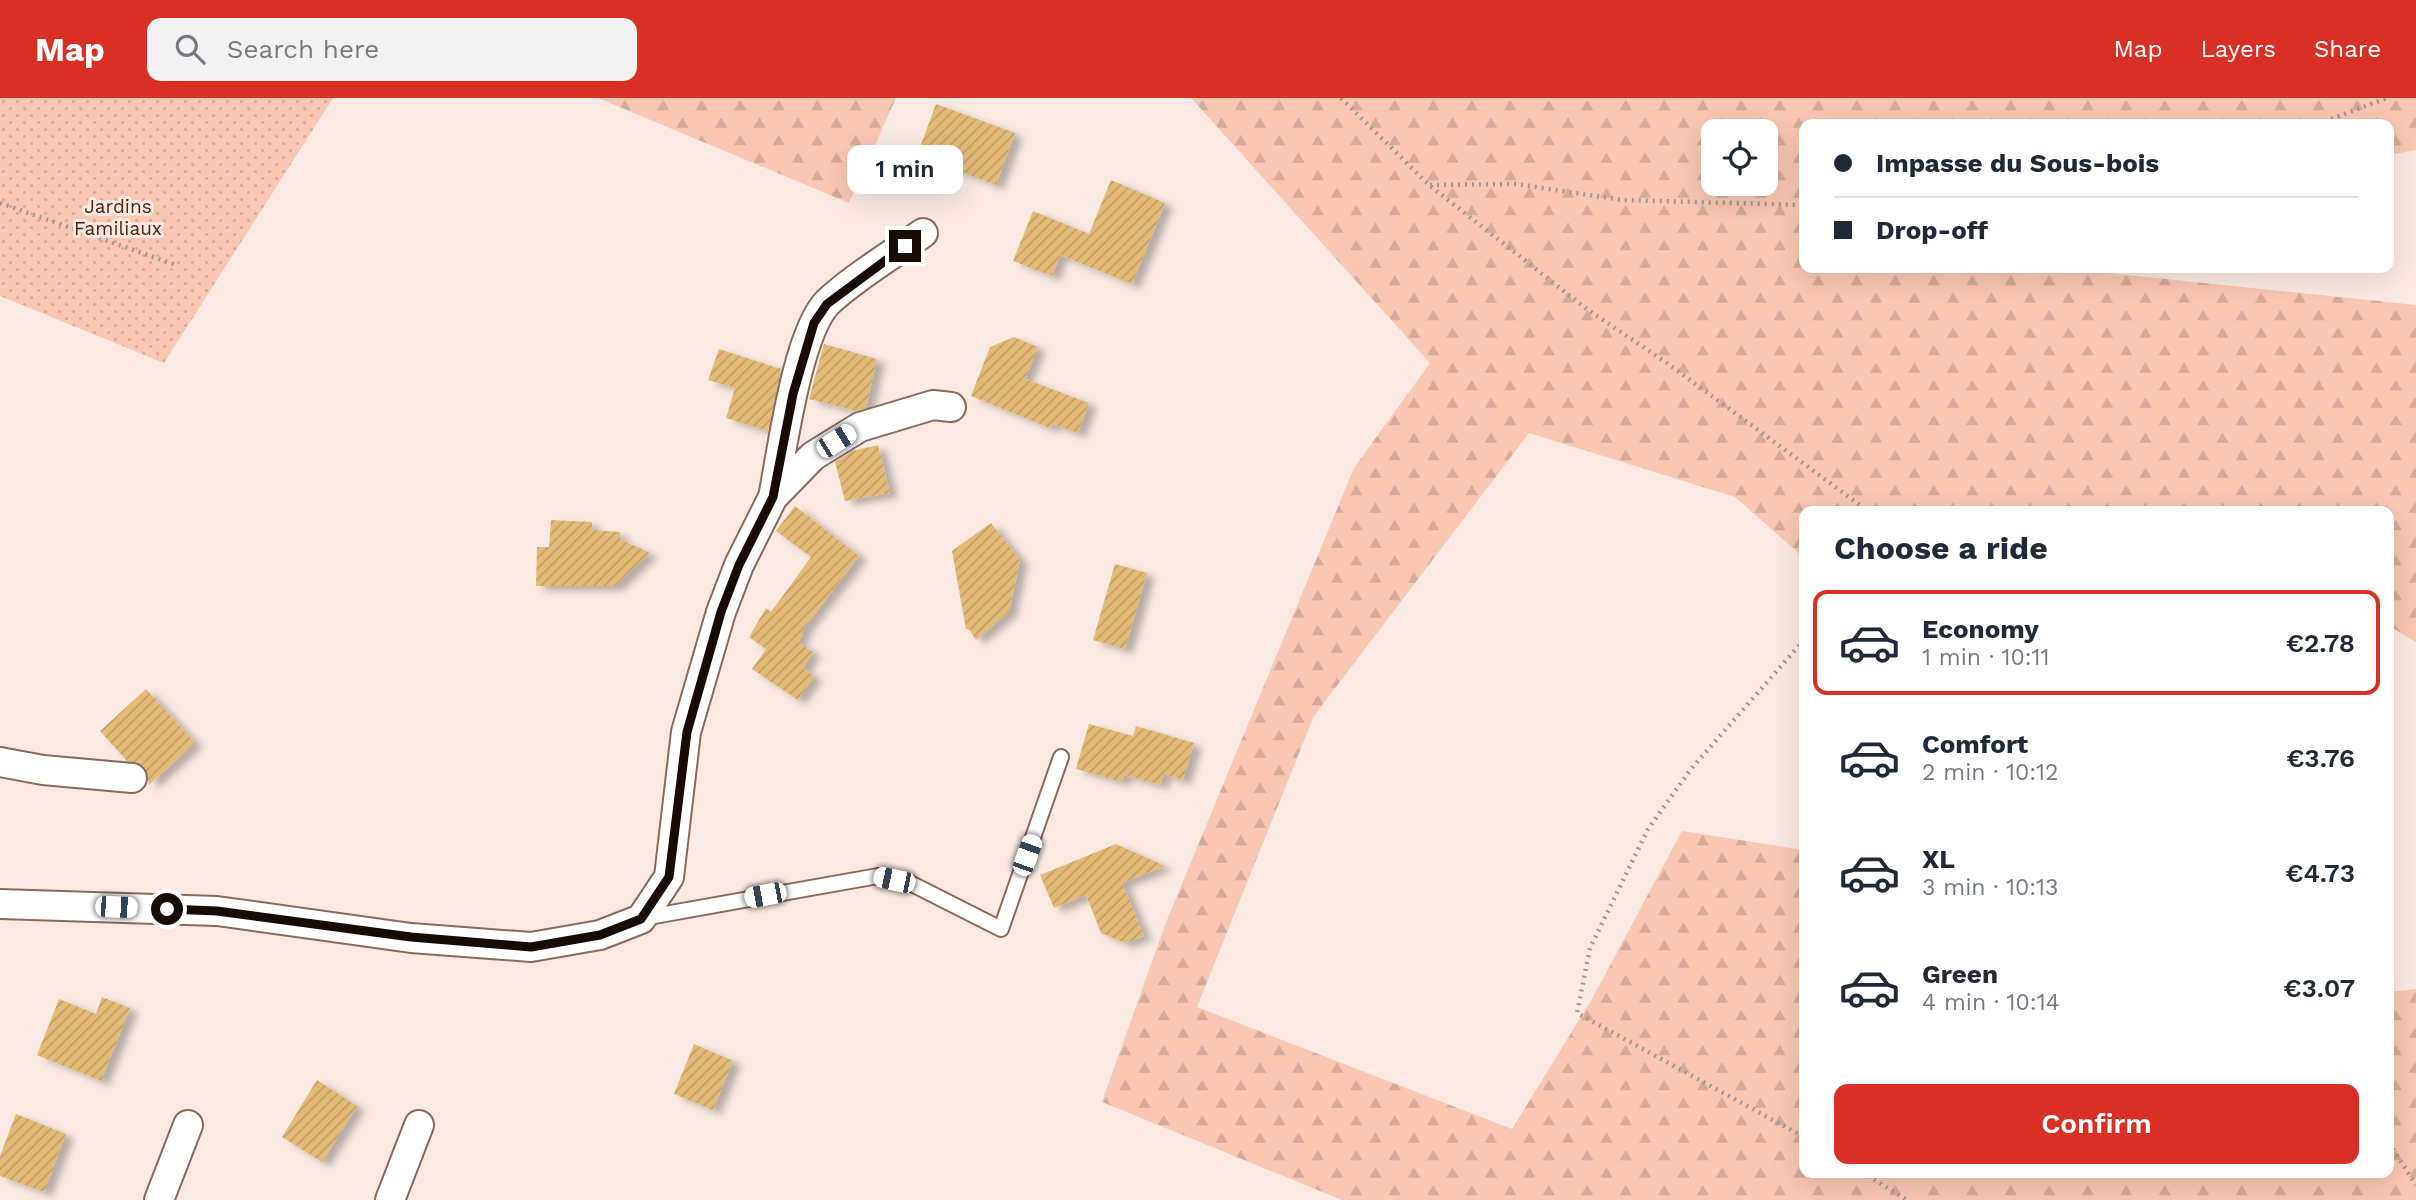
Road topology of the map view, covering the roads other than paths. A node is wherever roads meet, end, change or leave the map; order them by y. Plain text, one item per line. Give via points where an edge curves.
1 (923, 233) dead end
2 (951, 407) dead end
3 (773, 497) junction
4 (1061, 757) dead end
5 (0, 762) edge
6 (132, 778) dead end
7 (0, 904) edge
8 (641, 919) junction
9 (188, 1125) dead end
10 (419, 1125) dead end
11 (159, 1200) edge
12 (390, 1200) edge

1 - 3 street via 827,304 814,323 793,394
2 - 3 street via 933,405 860,427 813,456
3 - 8 street via 721,612 687,732 669,877
4 - 8 lane via 1001,929 910,883 878,876
5 - 6 street
7 - 8 street via 217,911 411,937 531,947 600,935
9 - 11 street
10 - 12 street

